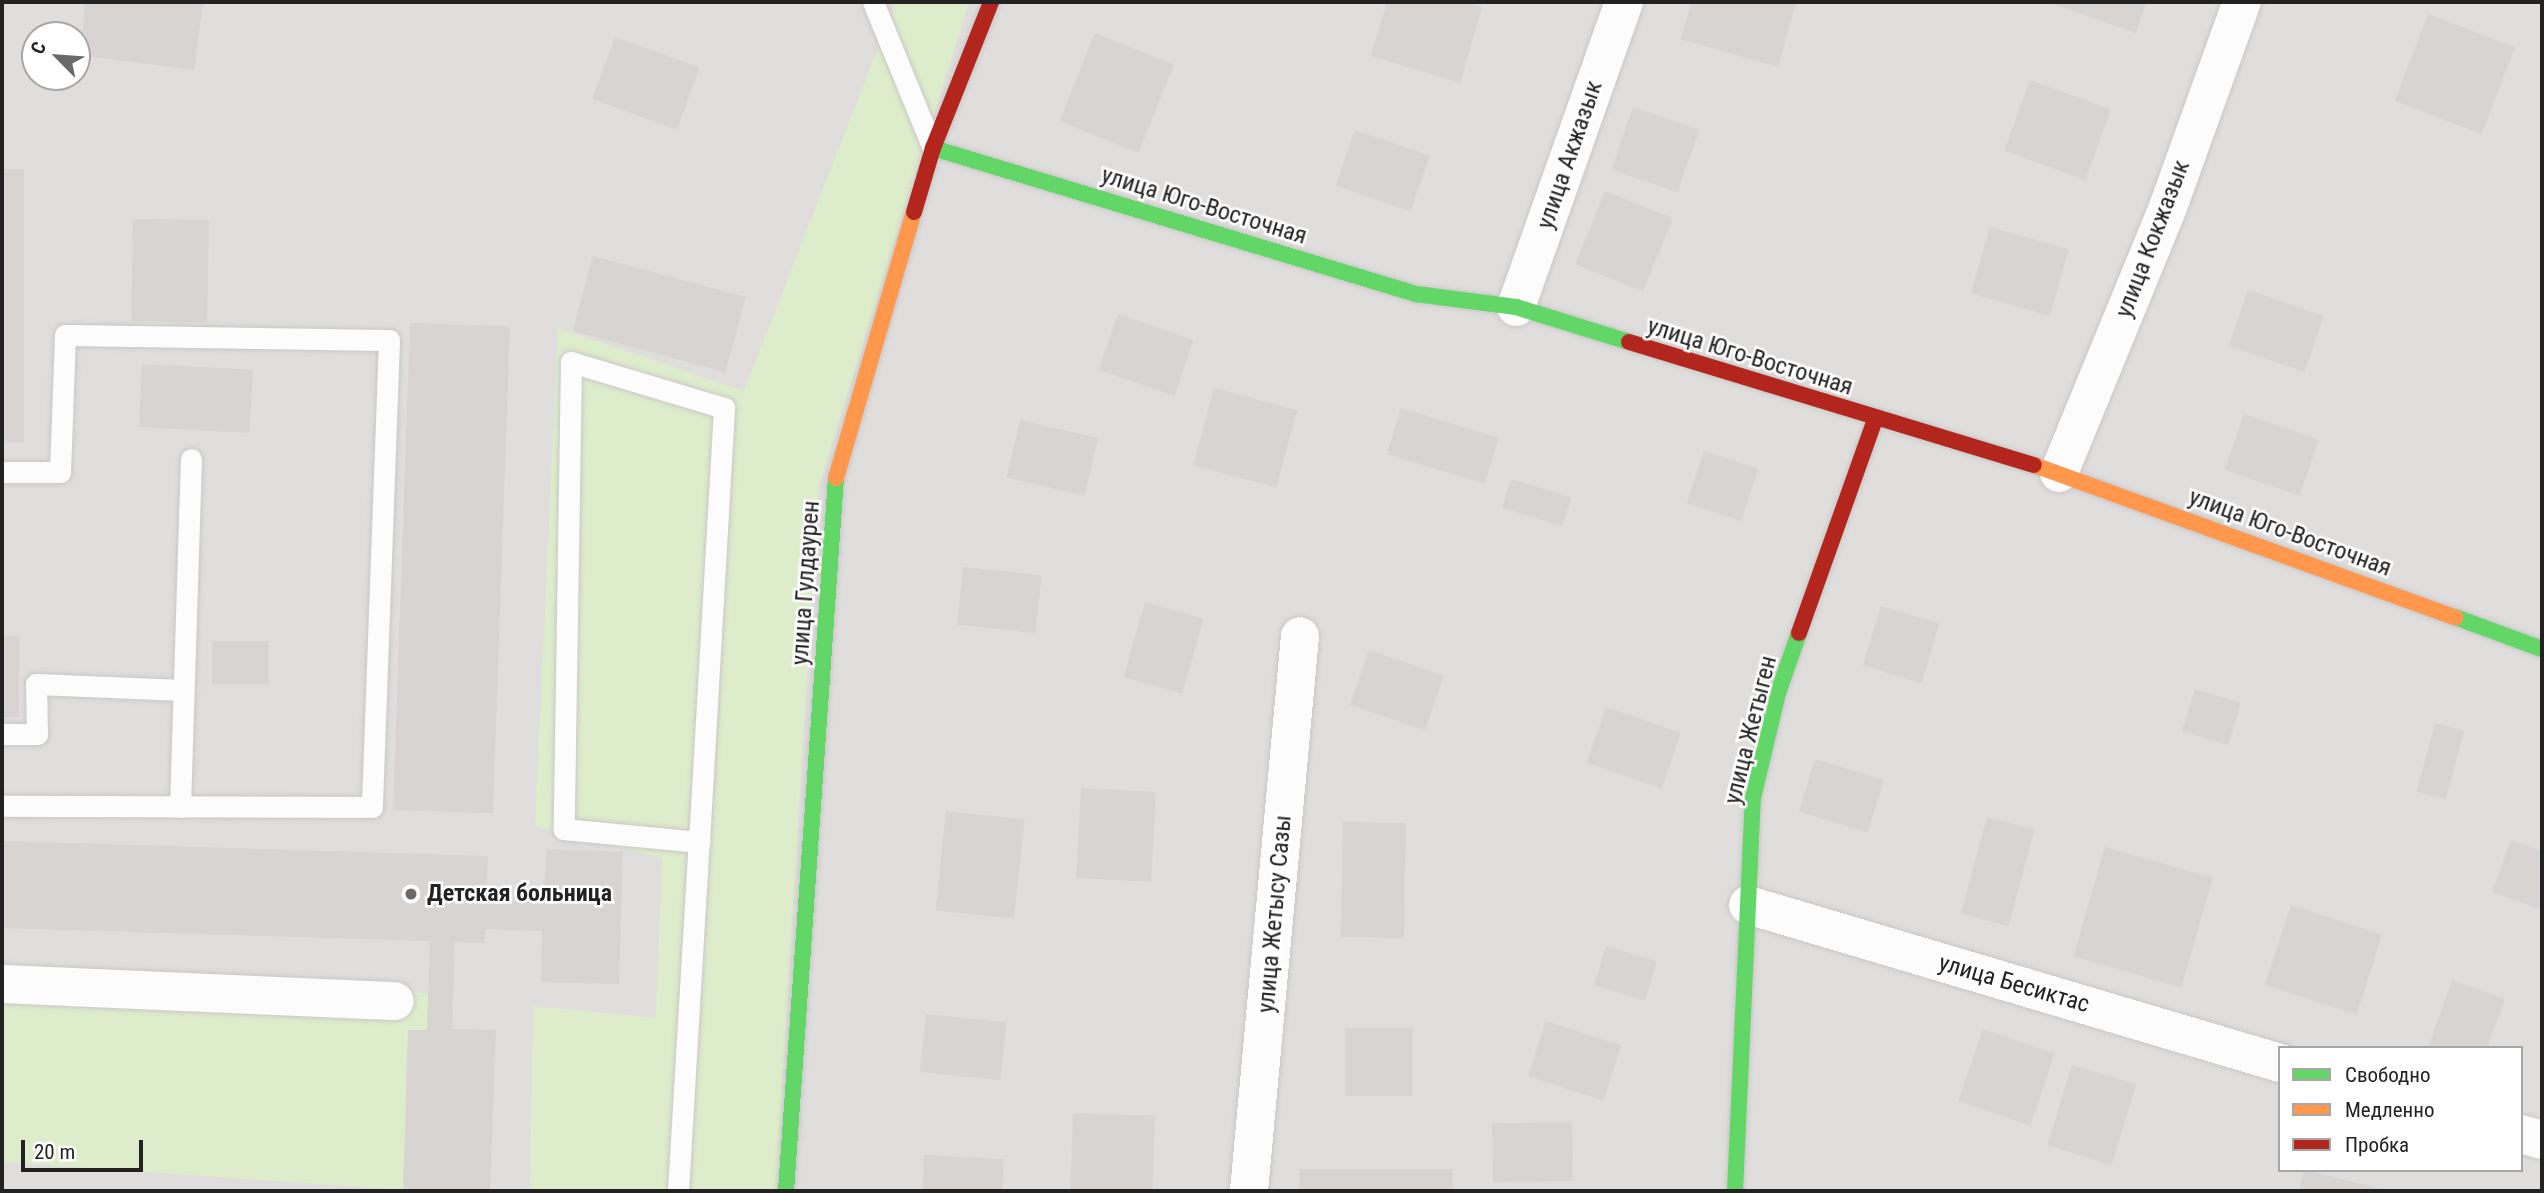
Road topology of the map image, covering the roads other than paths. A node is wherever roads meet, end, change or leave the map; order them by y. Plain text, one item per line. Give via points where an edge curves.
1 (873, 2) edge
2 (991, 2) edge
3 (1624, 2) edge
4 (2242, 2) edge
5 (933, 148) junction
6 (1516, 307) junction
7 (1875, 420) junction
8 (191, 459) dead end
9 (2, 472) edge
10 (2059, 473) junction
11 (1300, 636) dead end
12 (2542, 649) edge
13 (183, 690) junction
14 (2, 734) edge
15 (2, 806) edge
16 (180, 807) junction
17 (699, 842) junction
18 (1748, 905) junction
19 (2, 984) edge
20 (395, 1001) dead end
21 (2278, 1062) edge
22 (2523, 1135) edge
23 (2542, 1140) edge
24 (678, 1191) edge
25 (786, 1191) edge
26 (1249, 1191) edge
27 (1735, 1191) edge

1 - 5 lane
2 - 5 street, улица Гулдаурен
3 - 6 street, улица Акжазык
4 - 10 street, улица Кокжазык via 2168,207
5 - 6 street, улица Юго-Восточная via 1416,294
5 - 25 street, улица Гулдаурен via 837,471
6 - 7 street, улица Юго-Восточная
7 - 10 street, улица Юго-Восточная
7 - 18 street, улица Жетыген via 1778,693 1753,798
8 - 13 lane
9 - 16 lane via 60,472 65,335 389,340 372,807
10 - 12 street, улица Юго-Восточная
11 - 26 street, улица Жетысу Сазы
13 - 14 lane via 36,684 37,734
13 - 16 lane
15 - 16 lane
17 - 17 lane via 724,408 571,362 564,830
17 - 24 lane
18 - 21 street, улица Бесиктас
18 - 27 street, улица Жетыген
19 - 20 street
22 - 23 street

